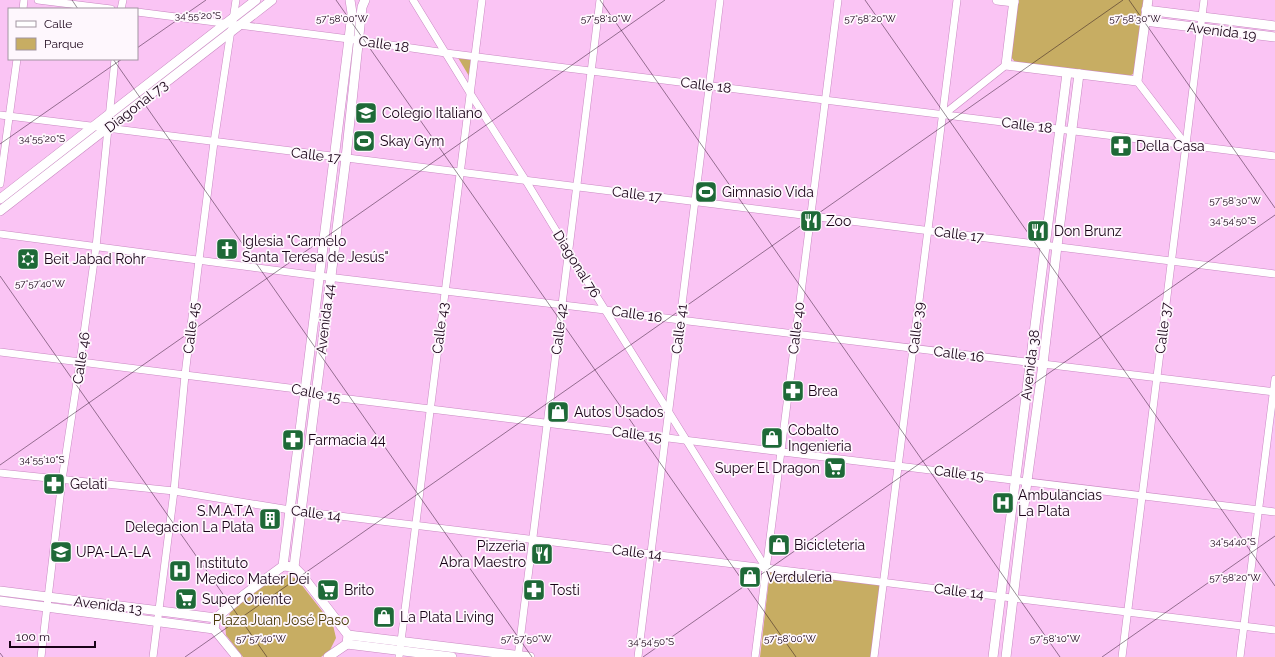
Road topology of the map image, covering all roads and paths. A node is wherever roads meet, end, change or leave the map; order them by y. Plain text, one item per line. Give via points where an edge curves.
1 (38, 0) edge
2 (236, 0) edge
3 (256, 0) edge
4 (272, 0) edge
5 (350, 0) edge
6 (365, 0) edge
7 (413, 0) edge
8 (482, 0) edge
9 (600, 0) edge
10 (720, 0) edge
11 (838, 0) edge
12 (957, 0) edge
13 (997, 0) edge
14 (1148, 0) edge
15 (1204, 0) edge
16 (1014, 1) edge
17 (103, 8) edge
18 (1146, 10) junction
19 (138, 12) edge
20 (1202, 17) junction
21 (1145, 21) junction
22 (232, 24) junction
23 (1275, 26) edge
24 (1201, 28) junction
25 (1275, 37) edge
26 (349, 39) junction
27 (359, 40) junction
28 (446, 53) junction
29 (474, 56) junction
30 (17, 60) edge
31 (116, 60) edge
32 (1006, 65) junction
33 (592, 71) junction
34 (1067, 73) junction
35 (1079, 74) junction
36 (1137, 81) junction
37 (709, 85) junction
38 (470, 93) junction
39 (825, 100) junction
40 (109, 113) junction
41 (0, 115) edge
42 (943, 115) junction
43 (10, 116) junction
44 (92, 126) junction
45 (108, 128) junction
46 (1060, 129) junction
47 (1072, 131) junction
48 (214, 142) junction
49 (1186, 145) junction
50 (1275, 156) edge
51 (334, 157) junction
52 (346, 158) junction
53 (460, 172) junction
54 (526, 181) junction
55 (0, 184) edge
56 (577, 187) junction
57 (0, 199) edge
58 (694, 202) junction
59 (0, 211) edge
60 (810, 216) junction
61 (928, 230) junction
62 (0, 234) edge
63 (1045, 245) junction
64 (1057, 246) junction
65 (96, 247) junction
66 (569, 252) junction
67 (199, 260) junction
68 (1171, 261) junction
69 (1275, 274) edge
70 (319, 276) junction
71 (331, 278) junction
72 (445, 291) junction
73 (562, 306) junction
74 (605, 310) junction
75 (680, 320) junction
76 (796, 334) junction
77 (913, 348) junction
78 (0, 352) edge
79 (80, 362) junction
80 (1030, 362) junction
81 (1043, 364) junction
82 (185, 375) junction
83 (1157, 378) junction
84 (1275, 379) edge
85 (305, 390) junction
86 (1274, 392) edge
87 (316, 395) junction
88 (430, 409) junction
89 (668, 411) junction
90 (548, 423) junction
91 (665, 438) junction
92 (686, 440) junction
93 (781, 452) junction
94 (898, 466) junction
95 (0, 473) edge
96 (62, 480) junction
97 (1015, 480) junction
98 (1027, 481) junction
99 (174, 491) junction
100 (1142, 496) junction
101 (290, 510) junction
102 (1258, 510) junction
103 (301, 511) junction
104 (1275, 512) edge
105 (415, 525) junction
106 (533, 539) junction
107 (651, 554) junction
108 (283, 566) junction
109 (294, 567) junction
110 (766, 568) junction
111 (884, 582) junction
112 (0, 591) edge
113 (1001, 596) junction
114 (49, 597) junction
115 (1013, 598) junction
116 (0, 601) edge
117 (47, 608) junction
118 (159, 611) junction
119 (1127, 612) junction
120 (216, 618) junction
121 (158, 622) junction
122 (1244, 626) junction
123 (214, 629) junction
124 (1275, 630) edge
125 (348, 640) junction
126 (400, 650) edge
127 (519, 656) edge
128 (41, 657) edge
129 (153, 657) edge
130 (237, 657) edge
131 (328, 657) edge
132 (452, 657) edge
133 (530, 657) edge
134 (638, 657) edge
135 (755, 657) edge
136 (874, 657) edge
137 (993, 657) edge
138 (1006, 657) edge
139 (1122, 657) edge
140 (1240, 657) edge

1 - 17 street
2 - 22 street, Calle 45
3 - 22 main road, Diagonal 73
4 - 22 main road, Diagonal 73
5 - 26 main road, Avenida 44 via 352,13
6 - 27 main road, Avenida 44
7 - 28 street, Diagonal 76
8 - 29 street, Calle 43
9 - 33 street, Calle 42
10 - 37 street, Calle 41
11 - 39 street, Calle 40
12 - 42 street, Calle 39
13 - 16 main road
14 - 18 main road
15 - 20 street, Calle 37
16 - 32 main road
18 - 20 main road, Avenida 19
18 - 21 main road
19 - 22 street, Calle 18
20 - 23 main road, Avenida 19
20 - 24 street, Calle 37
21 - 24 main road, Avenida 19
21 - 36 main road
22 - 26 street, Calle 18
22 - 40 main road, Diagonal 73
22 - 45 main road, Diagonal 73
22 - 48 street, Calle 45
24 - 25 main road, Avenida 19
24 - 49 street, Calle 37
26 - 27 street, Calle 18
26 - 51 main road, Avenida 44
27 - 28 street, Calle 18
27 - 52 main road, Avenida 44
28 - 29 street, Calle 18
28 - 38 street, Diagonal 76
29 - 33 street, Calle 18
29 - 38 street, Calle 43
30 - 43 street
31 - 40 street, Calle 46
32 - 34 main road
32 - 42 street
33 - 37 street, Calle 18
33 - 56 street, Calle 42
34 - 35 main road
34 - 46 main road, Avenida 38
35 - 36 main road
35 - 47 main road, Avenida 38
36 - 49 street
37 - 39 street, Calle 18
37 - 58 street, Calle 41
38 - 53 street, Calle 43
38 - 54 street, Diagonal 76
39 - 42 street, Calle 18
39 - 60 street, Calle 40
40 - 44 main road, Diagonal 73
40 - 45 street, Calle 46
41 - 43 street, Calle 17
42 - 46 street, Calle 18
42 - 61 street, Calle 39
43 - 44 street, Calle 17
43 - 55 street
44 - 45 street, Calle 17
44 - 57 main road, Diagonal 73
45 - 48 street, Calle 17
45 - 59 main road, Diagonal 73
45 - 65 street, Calle 46
46 - 47 street, Calle 18
46 - 63 main road, Avenida 38
47 - 49 street, Calle 18
47 - 64 main road, Avenida 38
48 - 51 street, Calle 17
48 - 67 street, Calle 45
49 - 50 street, Calle 18
49 - 68 street, Calle 37
51 - 52 street, Calle 17
51 - 70 main road, Avenida 44
52 - 53 street, Calle 17
52 - 71 main road, Avenida 44
53 - 54 street, Calle 17
53 - 72 street, Calle 43
54 - 56 street, Calle 17
54 - 66 street, Diagonal 76
56 - 58 street, Calle 17
56 - 66 street, Calle 42
58 - 60 street, Calle 17
58 - 75 street, Calle 41
60 - 61 street, Calle 17
60 - 76 street, Calle 40
61 - 63 street, Calle 17
61 - 77 street, Calle 39
62 - 65 street, Calle 16
63 - 64 street, Calle 17
63 - 80 main road, Avenida 38
64 - 68 street, Calle 17
64 - 81 main road, Avenida 38
65 - 67 street, Calle 16
65 - 79 street, Calle 46
66 - 73 street, Calle 42
66 - 74 street, Diagonal 76
67 - 70 street, Calle 16
67 - 82 street, Calle 45
68 - 69 street, Calle 17
68 - 83 street, Calle 37
70 - 71 street, Calle 16
70 - 85 main road, Avenida 44
71 - 72 street, Calle 16
71 - 87 main road, Avenida 44
72 - 73 street, Calle 16
72 - 88 street, Calle 43
73 - 74 street, Calle 16
73 - 90 street, Calle 42
74 - 75 street, Calle 16
74 - 89 street, Diagonal 76
75 - 76 street, Calle 16
75 - 89 street, Calle 41
76 - 77 street, Calle 16
76 - 93 street, Calle 40
77 - 80 street, Calle 16
77 - 94 street, Calle 39
78 - 79 street, Calle 15
79 - 82 street, Calle 15
79 - 96 street, Calle 46
80 - 81 street, Calle 16
80 - 97 main road, Avenida 38
81 - 83 street, Calle 16
81 - 98 main road, Avenida 38
82 - 85 street, Calle 15
82 - 99 street, Calle 45
83 - 86 street, Calle 16
83 - 100 street, Calle 37
84 - 86 street
85 - 87 street, Calle 15
85 - 101 main road, Avenida 44
86 - 102 street
87 - 88 street, Calle 15
87 - 103 main road, Avenida 44
88 - 90 street, Calle 15
88 - 105 street, Calle 43
89 - 91 street, Calle 41
89 - 92 street, Diagonal 76
90 - 91 street, Calle 15
90 - 106 street, Calle 42
91 - 92 street, Calle 15
91 - 107 street, Calle 41
92 - 93 street, Calle 15
92 - 110 street, Diagonal 76
93 - 94 street, Calle 15
93 - 110 street, Calle 40
94 - 97 street, Calle 15
94 - 111 street, Calle 39
95 - 96 street, Calle 14
96 - 99 street, Calle 14
96 - 114 street, Calle 46
97 - 98 street, Calle 15
97 - 113 main road, Avenida 38
98 - 100 street, Calle 15
98 - 115 main road, Avenida 38
99 - 101 street, Calle 14
99 - 118 street, Calle 45
100 - 102 street, Calle 15
100 - 119 street, Calle 37
101 - 103 street, Calle 14
101 - 108 main road, Avenida 44
102 - 104 street, Calle 15
102 - 122 street
103 - 105 street, Calle 14
103 - 109 main road, Avenida 44
105 - 106 street, Calle 14
105 - 126 street, Calle 43
106 - 107 street, Calle 14
106 - 127 street, Calle 42
107 - 110 street, Calle 14
107 - 134 street, Calle 41
108 - 109 main road
108 - 120 main road
109 - 125 main road
110 - 111 street, Calle 14
110 - 135 street, Calle 40
111 - 113 street, Calle 14
111 - 136 street, Calle 39
112 - 114 main road, Avenida 13
113 - 115 street, Calle 14
113 - 137 main road, Avenida 38
114 - 117 street, Calle 46
114 - 118 main road, Avenida 13
115 - 119 street, Calle 14
115 - 138 main road, Avenida 38
116 - 117 main road, Avenida 13
117 - 121 main road, Avenida 13
117 - 128 street, Calle 46
118 - 120 main road, Avenida 13
118 - 121 street, Calle 45
119 - 122 street, Calle 14
119 - 139 street, Calle 37
120 - 123 main road
121 - 123 main road, Avenida 13
121 - 129 street, Calle 45
122 - 124 street, Calle 14
122 - 140 street
123 - 130 main road
125 - 126 main road
125 - 131 main road
126 - 127 main road
126 - 132 main road
127 - 133 main road

